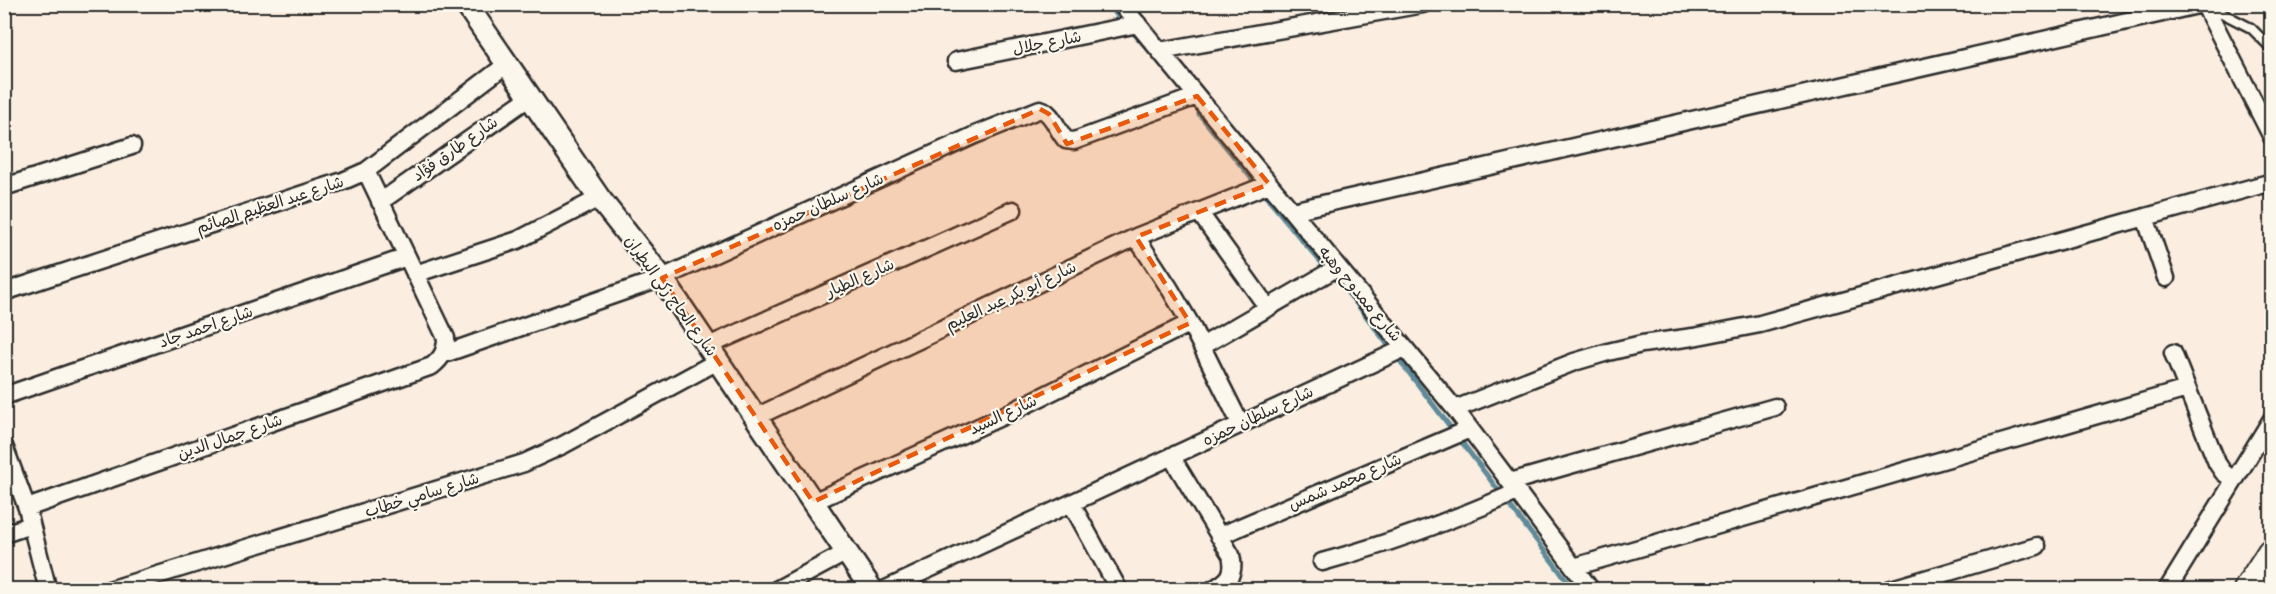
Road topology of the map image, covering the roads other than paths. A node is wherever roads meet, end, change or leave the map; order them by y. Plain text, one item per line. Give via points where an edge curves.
1 (466, 4) edge
2 (1121, 4) edge
3 (1423, 4) edge
4 (2204, 4) edge
5 (1135, 25) junction
6 (2271, 49) edge
7 (1160, 51) junction
8 (956, 61) dead end
9 (507, 64) junction
10 (1197, 96) junction
11 (530, 97) junction
12 (2271, 137) edge
13 (132, 146) dead end
14 (366, 171) junction
15 (2271, 183) edge
16 (4, 186) edge
17 (1262, 187) junction
18 (599, 198) junction
19 (380, 202) junction
20 (1012, 210) dead end
21 (1292, 211) junction
22 (1198, 212) junction
23 (2145, 217) junction
24 (1136, 237) junction
25 (407, 257) junction
26 (1331, 271) junction
27 (415, 274) junction
28 (662, 278) junction
29 (2166, 278) dead end
30 (4, 292) edge
31 (1268, 308) junction
32 (1190, 323) junction
33 (1202, 346) junction
34 (1396, 352) junction
35 (713, 353) junction
36 (2172, 353) dead end
37 (438, 360) junction
38 (2187, 389) junction
39 (4, 396) edge
40 (1775, 407) dead end
41 (1455, 409) junction
42 (756, 417) junction
43 (2271, 419) edge
44 (1240, 423) junction
45 (1460, 433) junction
46 (4, 446) edge
47 (1171, 456) junction
48 (2233, 480) junction
49 (1512, 490) junction
50 (813, 502) junction
51 (1071, 502) junction
52 (27, 508) junction
53 (31, 525) junction
54 (4, 534) edge
55 (1219, 536) junction
56 (2037, 546) dead end
57 (847, 552) junction
58 (2271, 554) edge
59 (1322, 562) dead end
60 (1574, 567) junction
61 (48, 590) edge
62 (109, 590) edge
63 (776, 590) edge
64 (872, 590) edge
65 (884, 590) edge
66 (1119, 590) edge
67 (1212, 590) edge
68 (1591, 590) edge
69 (1888, 590) edge
70 (2167, 590) edge
71 (2249, 590) edge

1 - 9 street, شارع الحاج زكى البطران
2 - 5 street, شارع ممدوح وهبه
3 - 7 street
4 - 6 lane via 2251,28
4 - 12 street
4 - 21 street
5 - 7 street, شارع ممدوح وهبه
5 - 8 street, شارع جلال
7 - 10 street, شارع ممدوح وهبه
9 - 11 street, شارع الحاج زكى البطران
9 - 14 street, شارع عبد العظيم الصائم
10 - 17 street, شارع ممدوح وهبه
10 - 28 street, شارع سلطان حمزه via 1074,141 1063,137 1046,110 1035,111
11 - 18 street, شارع الحاج زكى البطران
11 - 19 street, شارع طارق فؤاد
13 - 16 street
14 - 19 street
14 - 30 street, شارع عبد العظيم الصائم
15 - 23 street
17 - 21 street, شارع ممدوح وهبه
17 - 22 street, شارع أبو بكر عبد العليم
18 - 27 street via 518,240
18 - 28 street, شارع الحاج زكى البطران
19 - 25 street
20 - 35 street, شارع الطيار
21 - 26 street, شارع ممدوح وهبه
22 - 24 street, شارع أبو بكر عبد العليم
22 - 31 street
23 - 29 street
23 - 41 street via 1760,324 1608,352
24 - 32 street
24 - 42 street, شارع أبو بكر عبد العليم
25 - 27 street
25 - 39 street, شارع احمد جاد
26 - 31 street
26 - 34 street, شارع ممدوح وهبه
27 - 37 street via 446,338
28 - 35 street, شارع الحاج زكى البطران
28 - 37 street, شارع سلطان حمزه
31 - 33 street
32 - 33 street
32 - 50 street, شارع السيد via 1003,416
33 - 44 street
34 - 41 street, شارع ممدوح وهبه
34 - 44 street, شارع سلطان حمزه
35 - 42 street, شارع الحاج زكى البطران
35 - 62 street, شارع سامي خطاب via 563,445 524,463
36 - 38 street
37 - 52 street, شارع جمال الدين
38 - 48 street via 2217,463
38 - 60 street
40 - 49 street
41 - 45 street, شارع ممدوح وهبه
42 - 50 street, شارع الحاج زكى البطران
43 - 48 street
44 - 47 street, شارع سلطان حمزه
45 - 49 street, شارع ممدوح وهبه
45 - 55 street, شارع محمد شمس
46 - 52 street
47 - 51 street, شارع سلطان حمزه
47 - 55 street
48 - 70 street
49 - 59 street via 1493,502 1419,532
49 - 60 street, شارع ممدوح وهبه
50 - 57 street, شارع الحاج زكى البطران
51 - 65 street, شارع سلطان حمزه
51 - 66 street
52 - 53 street
53 - 54 street
53 - 61 street
55 - 67 street via 1231,555 1232,574 1228,582
56 - 69 street
57 - 63 street
57 - 64 street, شارع الحاج زكى البطران
58 - 71 highway
60 - 68 street, شارع ممدوح وهبه

